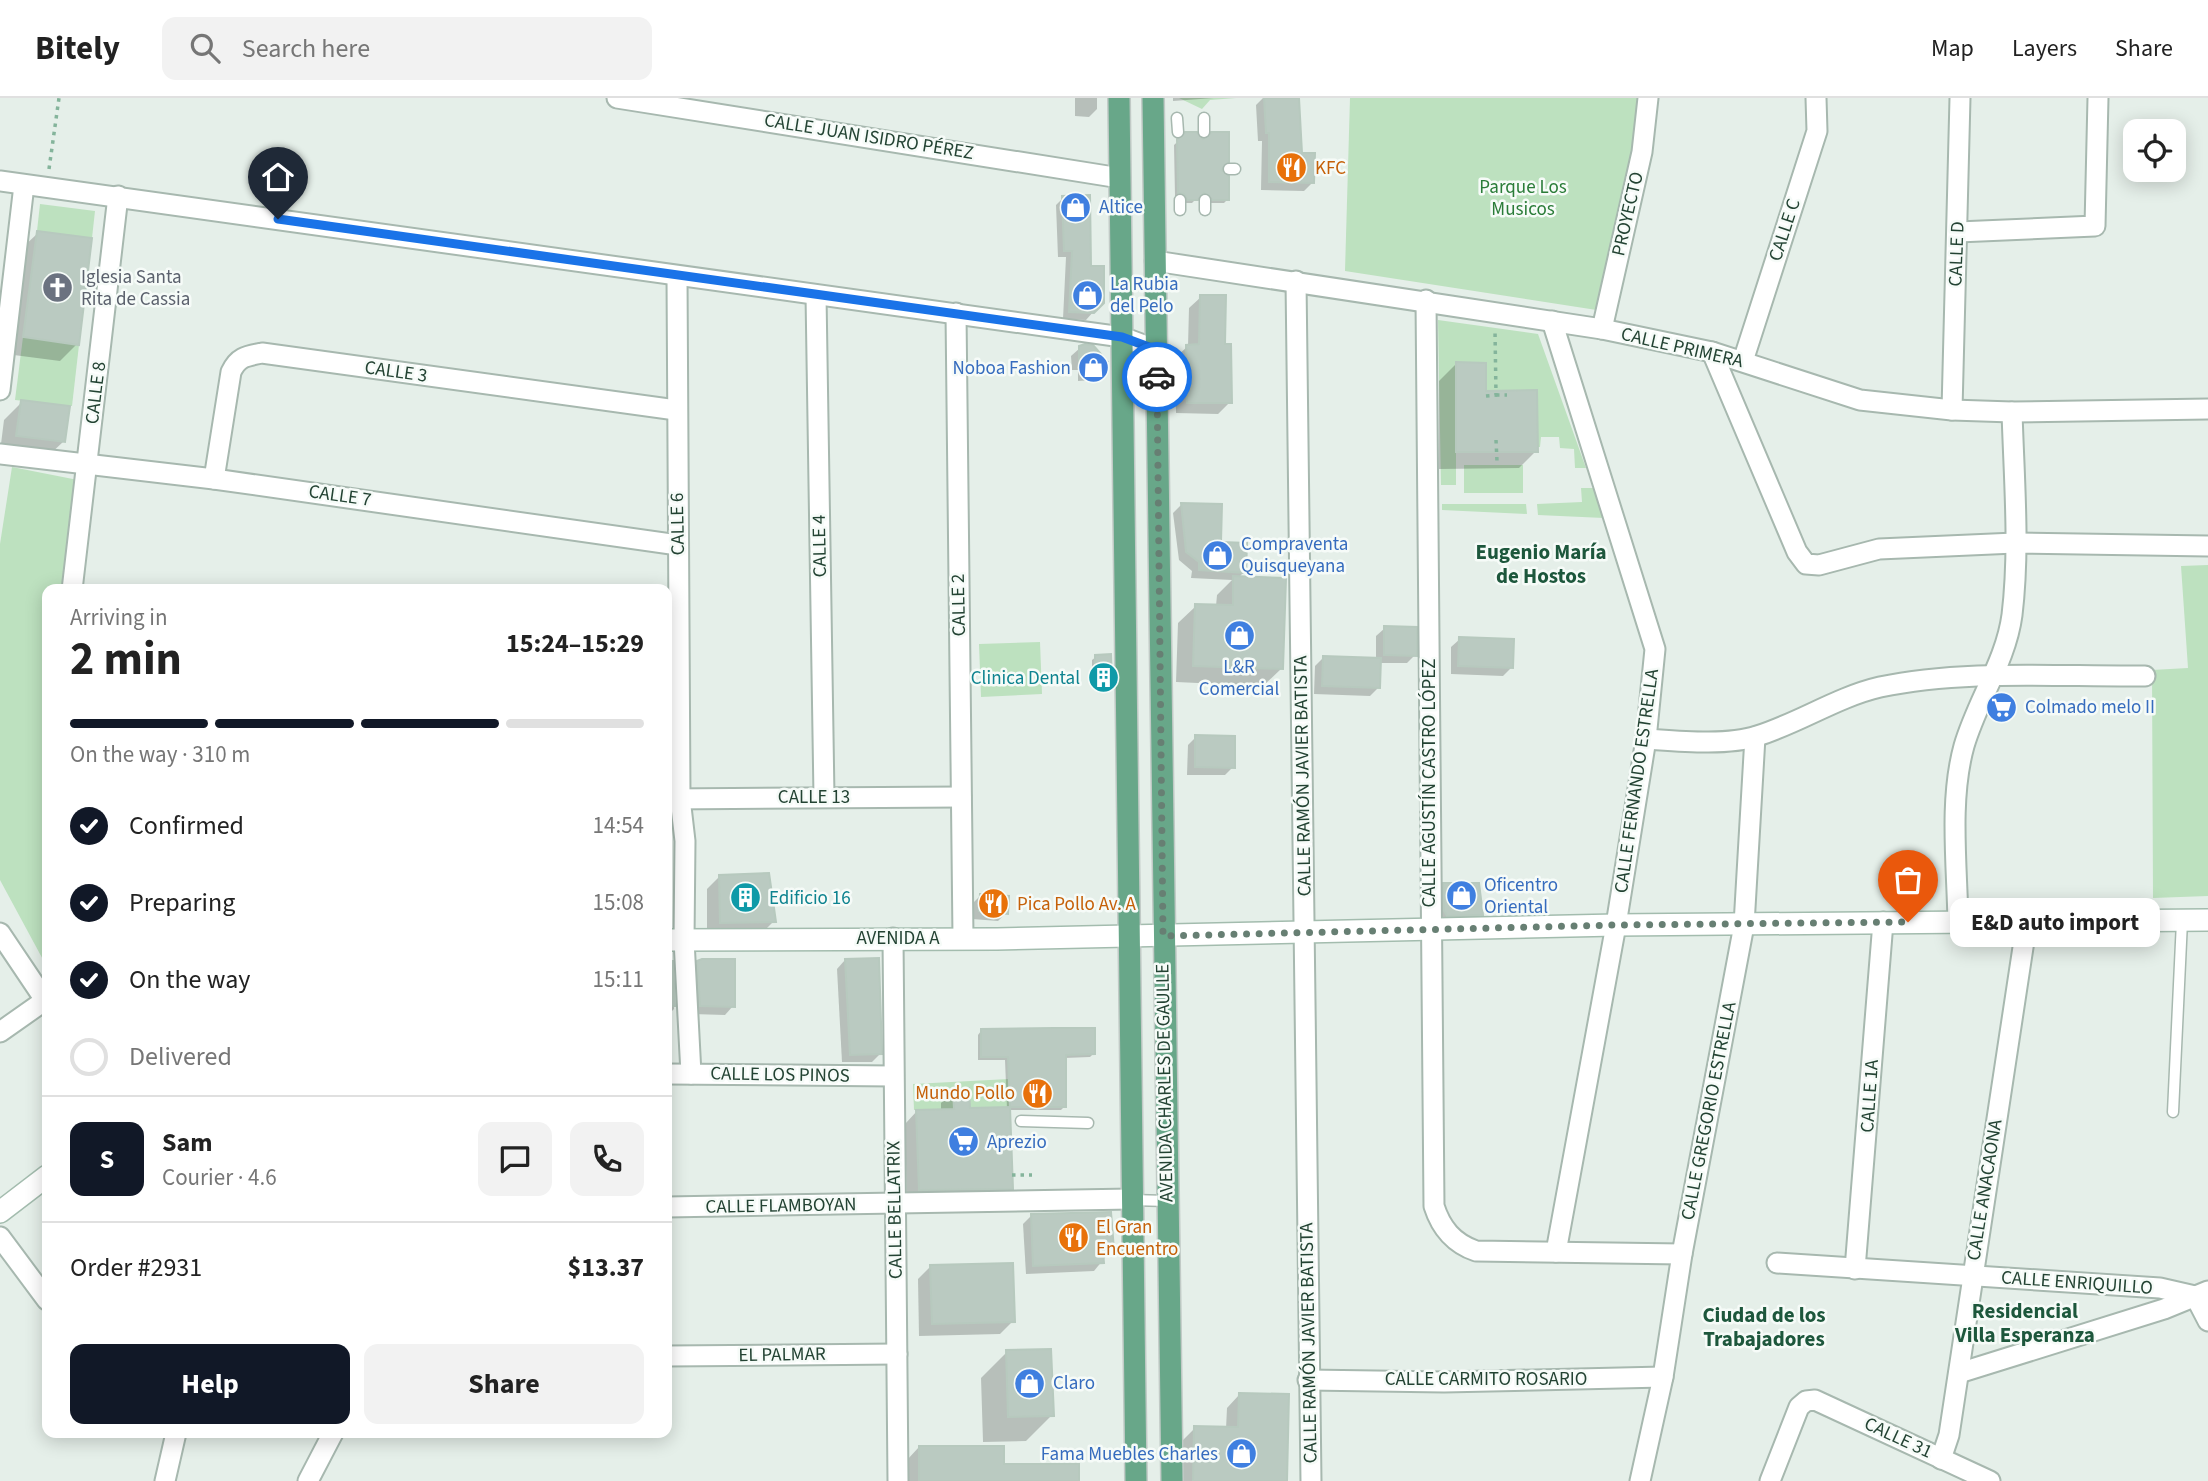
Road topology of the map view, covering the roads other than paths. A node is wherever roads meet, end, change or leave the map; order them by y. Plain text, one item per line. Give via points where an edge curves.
1 (617, 98) edge
2 (1119, 98) edge
3 (1153, 98) edge
4 (1648, 98) edge
5 (1816, 98) edge
6 (1960, 98) edge
7 (2098, 98) edge
8 (664, 101) edge
9 (1177, 118) dead end
10 (1203, 118) dead end
11 (1178, 132) dead end
12 (1204, 132) dead end
13 (1120, 178) junction
14 (0, 181) edge
15 (24, 185) junction
16 (118, 197) junction
17 (1958, 232) junction
18 (1155, 261) junction
19 (677, 276) junction
20 (1296, 281) junction
21 (816, 295) junction
22 (1426, 300) junction
23 (956, 313) junction
24 (1552, 321) junction
25 (1602, 329) junction
26 (1122, 337) junction
27 (1157, 350) junction
28 (1712, 352) junction
29 (1743, 361) junction
30 (0, 390) edge
31 (2208, 409) edge
32 (676, 410) junction
33 (1952, 410) junction
34 (2012, 412) junction
35 (0, 454) edge
36 (87, 465) junction
37 (214, 479) junction
38 (2015, 542) junction
39 (678, 544) junction
40 (2208, 545) edge
41 (73, 584) edge
42 (674, 667) edge
43 (2145, 676) dead end
44 (1991, 677) junction
45 (1755, 737) junction
46 (1646, 739) junction
47 (824, 797) junction
48 (961, 797) junction
49 (673, 799) edge
50 (2182, 920) junction
51 (2208, 920) edge
52 (2027, 921) junction
53 (1883, 922) junction
54 (1958, 922) junction
55 (1616, 925) junction
56 (1744, 925) junction
57 (1430, 930) junction
58 (1305, 932) junction
59 (0, 933) edge
60 (1129, 936) junction
61 (1163, 936) junction
62 (893, 938) junction
63 (963, 938) junction
64 (675, 940) edge
65 (42, 994) edge
66 (42, 1004) edge
67 (0, 1032) edge
68 (672, 1074) edge
69 (691, 1074) junction
70 (893, 1076) junction
71 (2173, 1112) dead end
72 (1021, 1121) dead end
73 (1088, 1123) dead end
74 (42, 1180) edge
75 (1132, 1199) junction
76 (1167, 1201) junction
77 (895, 1205) junction
78 (672, 1207) edge
79 (0, 1212) edge
80 (0, 1237) edge
81 (1556, 1252) junction
82 (1682, 1254) junction
83 (1777, 1263) dead end
84 (1855, 1269) junction
85 (1971, 1275) junction
86 (42, 1293) edge
87 (2201, 1294) edge
88 (2208, 1321) edge
89 (897, 1354) junction
90 (672, 1356) edge
91 (1959, 1373) junction
92 (1663, 1377) junction
93 (1308, 1380) junction
94 (175, 1438) edge
95 (330, 1438) edge
96 (1941, 1459) junction
97 (165, 1481) edge
98 (308, 1481) edge
99 (898, 1481) edge
100 (1136, 1481) edge
101 (1172, 1481) edge
102 (1311, 1481) edge
103 (1640, 1481) edge
104 (1770, 1481) edge
105 (1990, 1481) edge

1 - 8 street, CALLE JUAN ISIDRO PÉREZ
2 - 13 main road, AVENIDA CHARLES DE GAULLE
3 - 18 main road, AVENIDA CHARLES DE GAULLE
4 - 25 street, PROYECTO via 1642,152
5 - 29 street, CALLE C via 1817,131
6 - 17 street, CALLE D
7 - 17 street via 2095,226
8 - 13 street, CALLE JUAN ISIDRO PÉREZ
9 - 11 lane
10 - 12 lane
13 - 26 main road, AVENIDA CHARLES DE GAULLE
14 - 15 street
15 - 16 street
15 - 30 street
16 - 19 street
16 - 36 street, CALLE 8
17 - 33 street, CALLE D
18 - 20 street, CALLE PRIMERA
18 - 27 main road, AVENIDA CHARLES DE GAULLE
19 - 21 street
19 - 32 street, CALLE 6
20 - 22 street, CALLE PRIMERA
20 - 58 street, CALLE RAMÓN JAVIER BATISTA
21 - 23 street
21 - 47 street, CALLE 4
22 - 24 street, CALLE PRIMERA
22 - 57 street, CALLE AGUSTÍN CASTRO LÓPEZ
23 - 26 street
23 - 48 street, CALLE 2
24 - 25 street, CALLE PRIMERA
24 - 46 street, CALLE FERNANDO ESTRELLA via 1655,649
25 - 28 street, CALLE PRIMERA
26 - 27 street
26 - 60 main road, AVENIDA CHARLES DE GAULLE
27 - 61 main road, AVENIDA CHARLES DE GAULLE
28 - 29 street, CALLE PRIMERA
28 - 38 street via 1806,564 1819,565 1879,549
29 - 33 street, CALLE PRIMERA via 1860,400
31 - 34 street, CALLE PRIMERA
32 - 37 street, CALLE 3 via 262,354 245,356 231,372
32 - 39 street, CALLE 6
33 - 34 street, CALLE PRIMERA
34 - 38 street
35 - 36 street, CALLE 7
36 - 37 street, CALLE 7
36 - 41 street, CALLE 8
37 - 39 street, CALLE 7
38 - 40 street
38 - 44 street via 2012,615
39 - 42 street, CALLE 6
42 - 49 street, CALLE 6
43 - 44 street
44 - 45 street via 1877,688
44 - 54 street via 1960,768
45 - 46 street
45 - 56 street, CALLE GREGORIO ESTRELLA
46 - 55 street, CALLE FERNANDO ESTRELLA
47 - 48 street, CALLE 13
47 - 49 street, CALLE 13
48 - 63 street, CALLE 2
49 - 64 street, CALLE 6 via 686,883
50 - 51 main road, AVENIDA A
50 - 52 main road, AVENIDA A
50 - 71 lane
52 - 54 main road, AVENIDA A
52 - 85 street, CALLE ANACAONA
53 - 54 main road, AVENIDA A
53 - 56 main road, AVENIDA A
53 - 84 street, CALLE 1A
55 - 56 main road, AVENIDA A
55 - 57 main road, AVENIDA A
55 - 81 street, CALLE FERNANDO ESTRELLA
56 - 82 street, CALLE GREGORIO ESTRELLA
57 - 58 main road, AVENIDA A
57 - 81 street, CALLE AGUSTÍN CASTRO LÓPEZ via 1433,1193 1439,1222 1451,1237 1476,1251
58 - 61 main road, AVENIDA A
58 - 93 street, CALLE RAMÓN JAVIER BATISTA
59 - 65 street
60 - 61 main road, AVENIDA A
60 - 63 main road, AVENIDA A
60 - 75 main road, AVENIDA CHARLES DE GAULLE
61 - 76 main road, AVENIDA CHARLES DE GAULLE
62 - 63 main road, AVENIDA A
62 - 64 main road, AVENIDA A
62 - 70 street, CALLE BELLATRIX
64 - 69 street, CALLE 6
66 - 67 street
68 - 69 street, CALLE LOS PINOS
69 - 70 street, CALLE LOS PINOS
70 - 77 street, CALLE BELLATRIX
72 - 73 lane
74 - 79 main road
75 - 76 lane
75 - 77 street, CALLE FLAMBOYAN
75 - 100 main road, AVENIDA CHARLES DE GAULLE
76 - 101 main road, AVENIDA CHARLES DE GAULLE
77 - 78 street, CALLE FLAMBOYAN
77 - 89 street, CALLE BELLATRIX
80 - 86 street
81 - 82 street, CALLE AGUSTÍN CASTRO LÓPEZ
82 - 92 street, CALLE GREGORIO ESTRELLA
83 - 84 street, CALLE ENRIQUILLO
84 - 85 street, CALLE ENRIQUILLO
85 - 87 street, CALLE ENRIQUILLO
85 - 91 street, CALLE ANACAONA
87 - 88 street
87 - 91 street
89 - 90 street, EL PALMAR
89 - 99 street, CALLE BELLATRIX
91 - 96 street, CALLE ANACAONA via 1950,1435
92 - 93 street, CALLE CARMITO ROSARIO
92 - 103 street, CALLE GREGORIO ESTRELLA
93 - 102 street, CALLE RAMÓN JAVIER BATISTA
94 - 97 street
95 - 98 street
96 - 104 street, CALLE 31 via 1830,1406 1806,1401 1799,1407
96 - 105 street, CALLE 31

